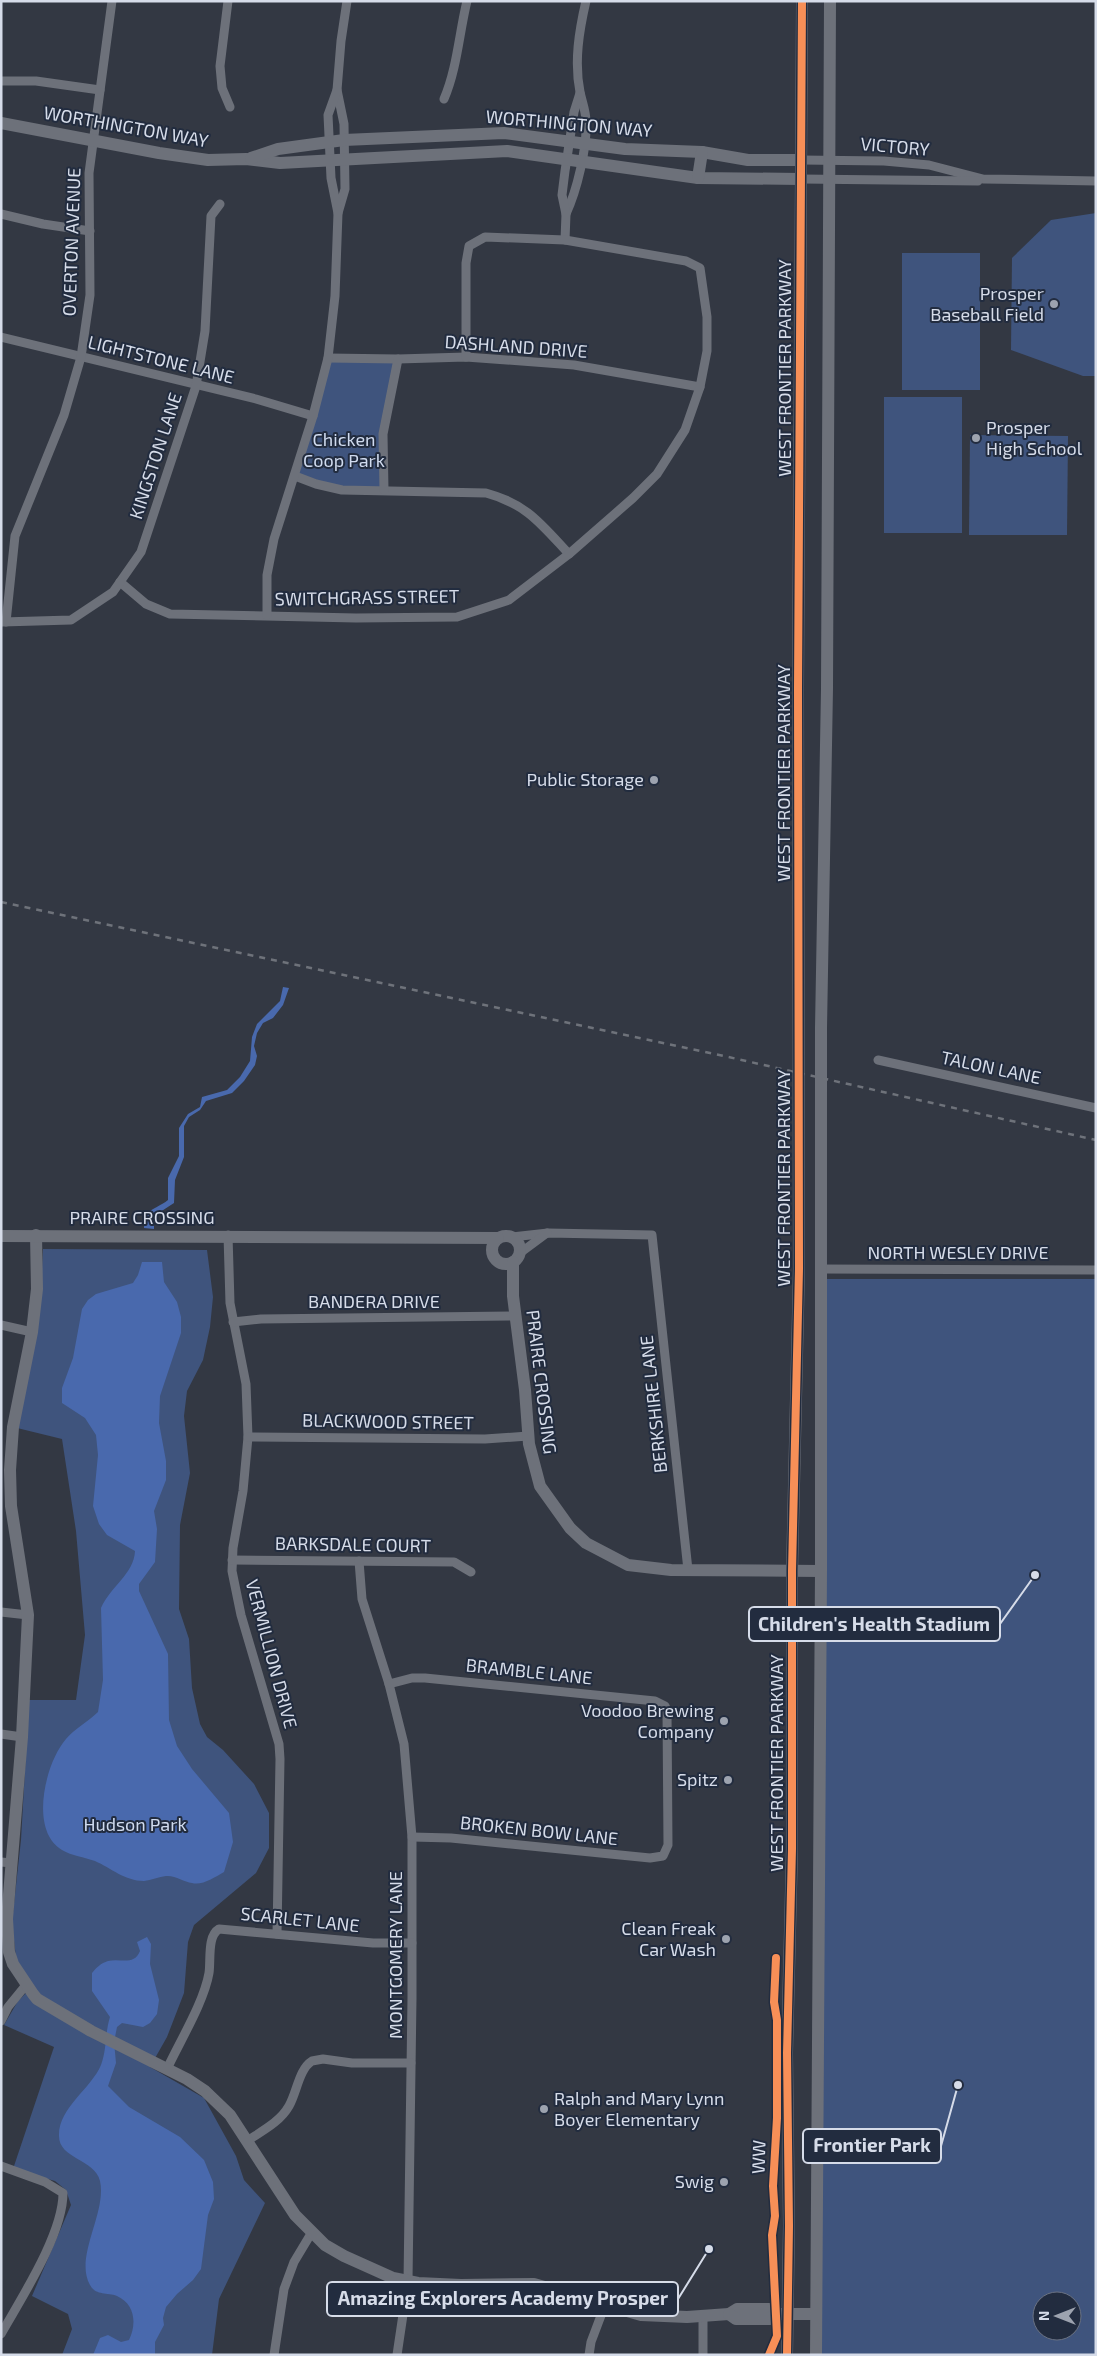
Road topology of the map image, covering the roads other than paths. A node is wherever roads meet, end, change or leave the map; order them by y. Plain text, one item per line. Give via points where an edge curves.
1 (112, 1) edge
2 (228, 1) edge
3 (347, 1) edge
4 (467, 1) edge
5 (586, 1) edge
6 (802, 1) edge
7 (830, 1) edge
8 (1, 81) edge
9 (100, 90) junction
10 (337, 90) junction
11 (580, 93) junction
12 (444, 99) dead end
13 (230, 107) dead end
14 (1, 123) edge
15 (344, 140) junction
16 (93, 142) junction
17 (330, 142) junction
18 (569, 142) junction
19 (583, 144) junction
20 (702, 152) junction
21 (345, 159) junction
22 (567, 159) junction
23 (246, 160) junction
24 (330, 160) junction
25 (801, 160) junction
26 (829, 160) junction
27 (581, 161) junction
28 (698, 178) junction
29 (801, 179) junction
30 (983, 179) junction
31 (829, 180) junction
32 (1096, 181) edge
33 (220, 204) dead end
34 (338, 213) junction
35 (1, 214) edge
36 (566, 214) junction
37 (90, 230) junction
38 (565, 240) junction
39 (1, 337) edge
40 (81, 357) junction
41 (466, 357) junction
42 (328, 358) junction
43 (398, 359) junction
44 (196, 386) junction
45 (700, 387) junction
46 (313, 416) junction
47 (295, 476) junction
48 (384, 490) junction
49 (569, 554) junction
50 (120, 582) junction
51 (267, 615) junction
52 (4, 622) edge
53 (878, 1060) dead end
54 (1096, 1108) edge
55 (548, 1233) junction
56 (36, 1235) junction
57 (228, 1235) junction
58 (1, 1236) edge
59 (512, 1237) junction
60 (463, 1238) junction
61 (498, 1238) junction
62 (492, 1250) junction
63 (517, 1258) junction
64 (499, 1262) junction
65 (820, 1264) junction
66 (1096, 1270) edge
67 (513, 1296) junction
68 (516, 1316) junction
69 (233, 1322) junction
70 (1, 1325) edge
71 (32, 1332) junction
72 (528, 1436) junction
73 (248, 1437) junction
74 (232, 1560) junction
75 (359, 1561) junction
76 (688, 1570) junction
77 (792, 1571) junction
78 (471, 1572) dead end
79 (821, 1572) junction
80 (1, 1612) edge
81 (28, 1615) junction
82 (389, 1684) junction
83 (1, 1734) edge
84 (22, 1736) junction
85 (412, 1837) junction
86 (663, 1856) joint
87 (6, 1863) edge
88 (4, 1905) edge
89 (277, 1934) junction
90 (412, 1943) junction
91 (26, 1984) junction
92 (1, 2021) edge
93 (411, 2063) junction
94 (167, 2069) junction
95 (248, 2141) junction
96 (1, 2166) edge
97 (312, 2232) junction
98 (408, 2281) junction
99 (605, 2305) junction
100 (781, 2314) junction
101 (816, 2314) junction
102 (703, 2316) junction
103 (1, 2334) edge
104 (274, 2355) edge
105 (396, 2355) edge
106 (589, 2355) edge
107 (703, 2355) edge
108 (787, 2355) edge
109 (816, 2355) edge

1 - 9 street, OVERTON AVENUE
2 - 13 street via 220,66 222,88
3 - 10 street
4 - 12 street via 453,79
5 - 11 street via 580,28
6 - 25 street, WEST FRONTIER PARKWAY
7 - 26 street, WEST FRONTIER PARKWAY
8 - 9 street via 36,81
9 - 16 street, OVERTON AVENUE
10 - 15 street
10 - 17 street via 328,115
11 - 18 street
11 - 19 street via 586,124
14 - 16 street, WORTHINGTON WAY
15 - 17 street, WORTHINGTON WAY
15 - 18 street, WORTHINGTON WAY via 504,133
15 - 21 street
16 - 23 street, WORTHINGTON WAY via 208,160
16 - 37 street, OVERTON AVENUE via 89,173
17 - 23 street, WORTHINGTON WAY via 278,149
17 - 24 street
18 - 19 street, WORTHINGTON WAY
18 - 22 street
19 - 20 street, WORTHINGTON WAY
19 - 27 street
20 - 25 street, WORTHINGTON WAY via 748,160
20 - 28 street
21 - 22 street, WORTHINGTON WAY via 507,151
21 - 24 street, WORTHINGTON WAY
21 - 34 street via 346,189
22 - 27 street, WORTHINGTON WAY
22 - 36 street via 562,195
23 - 24 street, WORTHINGTON WAY via 280,163
24 - 34 street via 332,194
25 - 26 street, VICTORY
25 - 29 street, WEST FRONTIER PARKWAY
26 - 30 street, VICTORY via 929,165
26 - 31 street, WEST FRONTIER PARKWAY
27 - 28 street, WORTHINGTON WAY
27 - 36 street via 576,192
28 - 29 street, WORTHINGTON WAY
29 - 31 street, VICTORY
29 - 77 street, WEST FRONTIER PARKWAY via 799,1258
30 - 31 street, VICTORY via 975,182
30 - 32 street, VICTORY
31 - 65 street, WEST FRONTIER PARKWAY
33 - 44 street, KINGSTON LANE via 211,216 205,331
34 - 42 street via 335,296
35 - 37 street
36 - 38 street
37 - 40 street, OVERTON AVENUE via 90,295
38 - 41 street via 485,237 469,246 466,263
38 - 45 street, SWITCHGRASS STREET via 686,261 700,268 707,351
39 - 40 street, LIGHTSTONE LANE
40 - 44 street, LIGHTSTONE LANE
40 - 52 street, OVERTON AVENUE via 64,415 15,536
41 - 43 street, DASHLAND DRIVE
41 - 45 street, DASHLAND DRIVE via 574,366
42 - 43 street, DASHLAND DRIVE
42 - 46 street
43 - 48 street via 383,434
44 - 46 street, LIGHTSTONE LANE
44 - 50 street, KINGSTON LANE via 141,552
45 - 49 street, SWITCHGRASS STREET via 685,430 657,474
46 - 47 street
47 - 48 street via 342,490
47 - 51 street via 274,539 267,575
48 - 49 street via 486,493 506,498 529,512
49 - 51 street, SWITCHGRASS STREET via 509,600 457,617
50 - 51 street, SWITCHGRASS STREET via 146,604 170,614
50 - 52 street, KINGSTON LANE via 113,592 71,620
53 - 54 street, TALON LANE
55 - 59 street
55 - 63 street
55 - 76 street, BERKSHIRE LANE via 652,1235
56 - 57 street, PRAIRE CROSSING
56 - 58 street, PRAIRE CROSSING
56 - 71 street via 37,1289
57 - 60 street, PRAIRE CROSSING
57 - 69 street, VERMILLION DRIVE
59 - 61 street
59 - 63 street via 519,1243
60 - 61 street, PRAIRE CROSSING
60 - 62 street, PRAIRE CROSSING
61 - 62 street
62 - 64 street
63 - 64 street
63 - 67 street, PRAIRE CROSSING
64 - 67 street, PRAIRE CROSSING
65 - 66 street, NORTH WESLEY DRIVE
65 - 79 street, WEST FRONTIER PARKWAY
67 - 68 street, PRAIRE CROSSING
68 - 69 street, BANDERA DRIVE
68 - 72 street, PRAIRE CROSSING
69 - 73 street, VERMILLION DRIVE via 246,1384
70 - 71 street
71 - 81 street via 13,1427 10,1470 11,1506
72 - 73 street, BLACKWOOD STREET via 485,1439
72 - 76 street, PRAIRE CROSSING via 540,1486 561,1517 586,1543 628,1565
73 - 74 street, VERMILLION DRIVE
74 - 75 street, BARKSDALE COURT
74 - 89 street, VERMILLION DRIVE via 241,1616 279,1744
75 - 78 street, BARKSDALE COURT via 454,1562
75 - 82 street, MONTGOMERY LANE via 362,1599
76 - 77 street, PRAIRE CROSSING
77 - 79 street, PRAIRE CROSSING
77 - 100 street, WEST FRONTIER PARKWAY via 792,1849
79 - 101 street, WEST FRONTIER PARKWAY
80 - 81 street
81 - 84 street
82 - 85 street, MONTGOMERY LANE via 404,1744
82 - 86 street, BRAMBLE LANE via 426,1678 655,1701 665,1706 668,1718 668,1845
83 - 84 street
84 - 87 street
85 - 86 street, BROKEN BOW LANE via 650,1858
85 - 90 street, MONTGOMERY LANE
87 - 88 street
88 - 91 street via 9,1952
89 - 90 street, SCARLET LANE via 374,1943
89 - 94 street, SCARLET LANE via 216,1931 204,1990
90 - 93 street, MONTGOMERY LANE
91 - 92 street
91 - 94 street via 37,1999 91,2031
93 - 95 street via 352,2064 312,2060 305,2068 286,2111 274,2124
93 - 98 street, MONTGOMERY LANE
94 - 95 street via 205,2091 230,2116
95 - 97 street via 295,2216
96 - 103 street via 45,2182 63,2193 63,2209 45,2251
97 - 98 street via 325,2245 344,2256 393,2278
97 - 104 street via 294,2262 284,2290
98 - 99 street via 461,2285 534,2284
98 - 105 street, MONTGOMERY LANE
99 - 102 street via 642,2315
99 - 106 street
100 - 101 street
100 - 102 street via 770,2319 736,2319 729,2314
100 - 108 street, WEST FRONTIER PARKWAY
101 - 109 street, WEST FRONTIER PARKWAY
102 - 107 street

